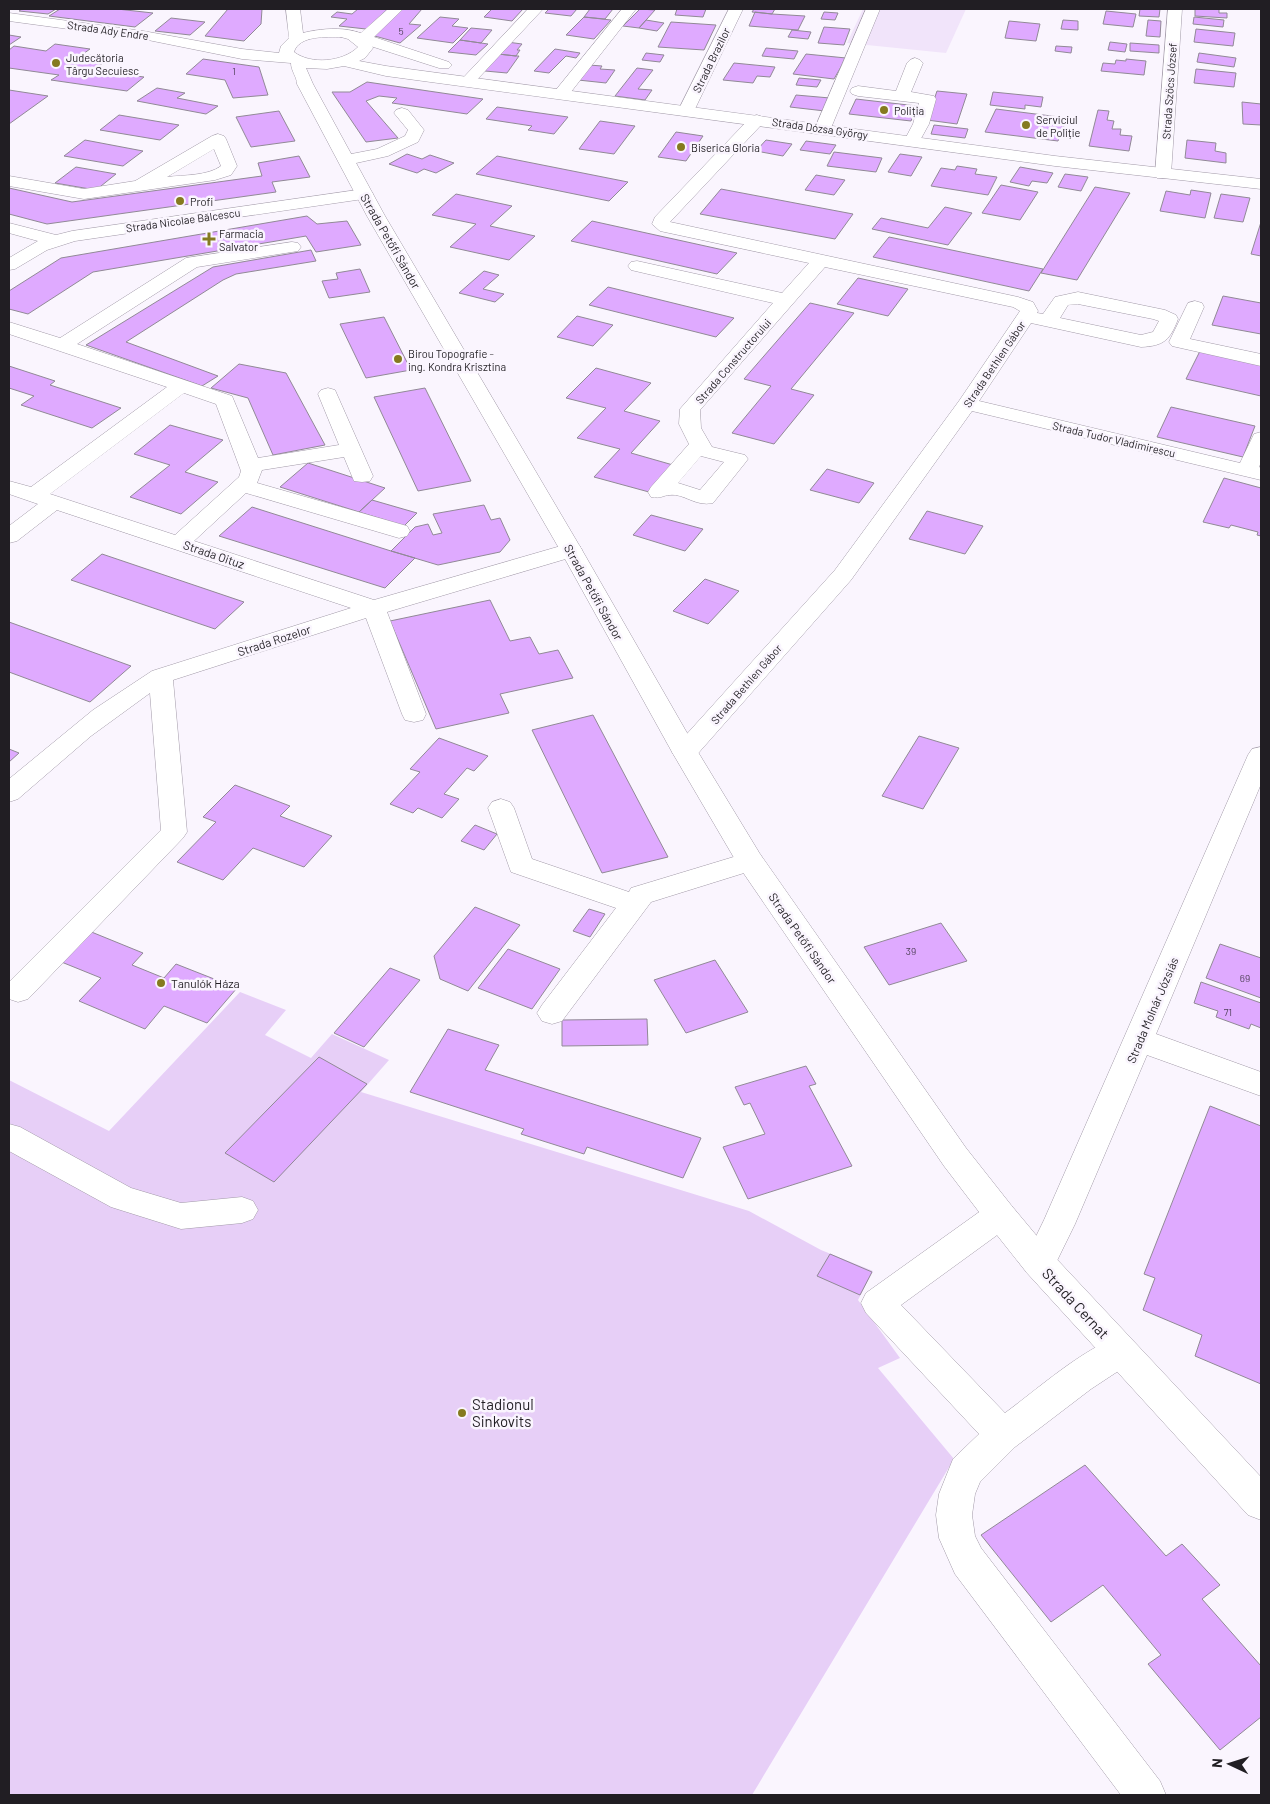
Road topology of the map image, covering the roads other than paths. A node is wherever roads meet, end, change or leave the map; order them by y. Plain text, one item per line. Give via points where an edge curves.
1 (396, 9) edge
2 (536, 9) edge
3 (629, 9) edge
4 (736, 9) edge
5 (873, 9) edge
6 (1175, 9) edge
7 (294, 14) edge
8 (9, 17) edge
9 (329, 33) junction
10 (294, 41) junction
11 (359, 43) junction
12 (206, 47) junction
13 (296, 60) junction
14 (340, 62) junction
15 (915, 63) dead end
16 (444, 65) dead end
17 (378, 69) junction
18 (306, 80) junction
19 (468, 81) junction
20 (858, 91) dead end
21 (561, 94) junction
22 (902, 96) junction
23 (686, 110) junction
24 (402, 113) dead end
25 (757, 120) junction
26 (823, 128) junction
27 (912, 141) junction
28 (347, 160) junction
29 (1164, 174) junction
30 (9, 181) edge
31 (1261, 184) edge
32 (138, 187) junction
33 (364, 194) junction
34 (9, 228) edge
35 (54, 240) junction
36 (292, 247) dead end
37 (822, 259) junction
38 (9, 265) edge
39 (637, 266) dead end
40 (786, 300) junction
41 (1195, 307) dead end
42 (1026, 316) junction
43 (1048, 321) junction
44 (9, 328) edge
45 (61, 346) junction
46 (1261, 360) edge
47 (181, 386) junction
48 (328, 394) dead end
49 (967, 404) junction
50 (1261, 438) edge
51 (700, 446) junction
52 (351, 449) junction
53 (1254, 473) edge
54 (246, 476) junction
55 (362, 476) dead end
56 (9, 487) edge
57 (43, 499) junction
58 (399, 532) dead end
59 (9, 536) edge
60 (180, 542) junction
61 (571, 550) junction
62 (374, 608) junction
63 (161, 676) junction
64 (414, 714) dead end
65 (685, 752) junction
66 (1261, 755) edge
67 (9, 793) edge
68 (502, 808) dead end
69 (750, 861) junction
70 (635, 904) junction
71 (18, 991) dead end
72 (552, 1014) dead end
73 (1139, 1040) junction
74 (1261, 1084) edge
75 (907, 1089) joint
76 (9, 1136) edge
77 (242, 1210) dead end
78 (1000, 1215) junction
79 (1039, 1263) junction
80 (1120, 1351) junction
81 (1003, 1435) junction
82 (1261, 1503) edge
83 (1146, 1795) edge

1 - 11 street
2 - 19 street
3 - 21 street
4 - 23 street, Strada Brazilor
5 - 26 street
6 - 29 street, Strada Szőcs József
7 - 9 street
7 - 10 street
8 - 12 street, Strada Ady Endre
9 - 10 street, Strada Ady Endre
9 - 11 street
10 - 12 street, Strada Ady Endre via 256,47
10 - 13 street, Strada Petőfi Sándor via 286,48 286,53
11 - 14 street
11 - 16 street
11 - 17 street via 364,60
12 - 13 street, Strada Ady Endre
13 - 14 street, Strada Ady Endre
13 - 18 street, Strada Petőfi Sándor
14 - 17 street, Strada Dózsa György
14 - 18 street
15 - 22 street
17 - 19 street, Strada Dózsa György
18 - 28 street, Strada Petőfi Sándor via 305,84
19 - 21 street, Strada Dózsa György
20 - 22 street
21 - 23 street, Strada Dózsa György
22 - 27 street via 928,99
23 - 25 street, Strada Dózsa György
24 - 28 street via 416,130 412,139 382,154
25 - 26 street, Strada Dózsa György
25 - 37 street, Strada Bethlen Gábor via 661,224
26 - 27 street, Strada Dózsa György
27 - 29 street, Strada Dózsa György
28 - 33 street, Strada Petőfi Sándor
29 - 31 street, Strada Dózsa György
30 - 32 street via 72,194
32 - 32 street via 225,171 229,166 218,138
33 - 35 street, Strada Nicolae Bălcescu
33 - 61 street, Strada Petőfi Sándor
34 - 35 street
35 - 38 street, Strada Nicolae Bălcescu
36 - 45 street via 192,262
37 - 40 street, Strada Constructorului
37 - 42 street, Strada Bethlen Gábor via 1018,303 1026,306 1029,311
39 - 40 street
40 - 51 street, Strada Constructorului via 690,410 687,419
41 - 46 street via 1179,342
42 - 43 street
42 - 49 street, Strada Bethlen Gábor
43 - 43 street via 1153,341 1162,336 1169,318 1078,298 1062,301
44 - 45 street
45 - 47 street
47 - 54 street via 225,400
47 - 57 street
48 - 52 street
49 - 53 street, Strada Tudor Vladimirescu
49 - 65 street, Strada Bethlen Gábor via 843,575
50 - 53 street
51 - 51 street via 706,451 738,459 705,498 662,489
52 - 54 street
52 - 55 street
54 - 58 street
54 - 60 street
56 - 57 street, Strada Oituz
57 - 59 street
57 - 60 street, Strada Oituz
60 - 62 street, Strada Oituz
61 - 62 street, Strada Rozelor
61 - 65 street, Strada Petőfi Sándor
62 - 63 street, Strada Rozelor
62 - 64 street
63 - 67 street, Strada Rozelor via 113,707
63 - 71 street via 174,832
65 - 69 street, Strada Petőfi Sándor
66 - 73 street, Strada Molnár Józsiás
68 - 70 street via 522,865
69 - 70 street via 641,895
69 - 75 street, Strada Petőfi Sándor
70 - 72 street
73 - 74 street
73 - 79 street, Strada Molnár Józsiás via 1060,1224
75 - 78 street, Strada Cernat
76 - 77 street via 122,1198 181,1216
78 - 79 street, Strada Cernat
78 - 81 street via 878,1303
79 - 80 street, Strada Cernat
80 - 81 street
80 - 82 street, Strada Cernat
81 - 83 street via 966,1471 954,1514 957,1538 968,1561

